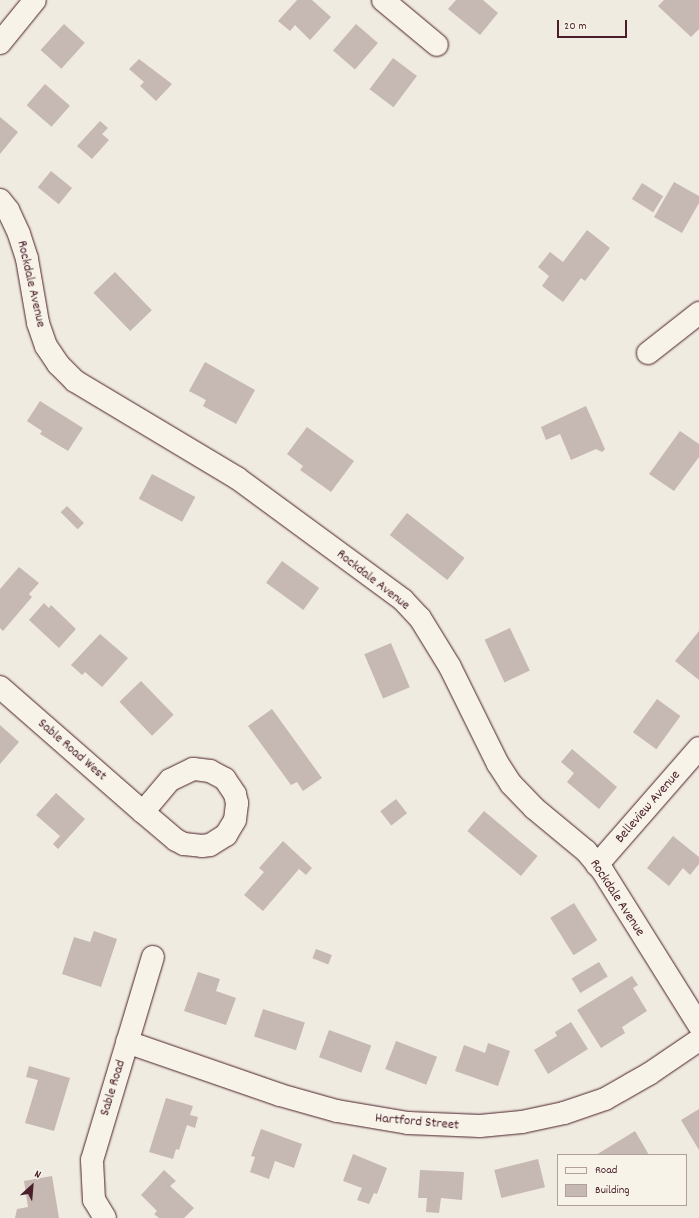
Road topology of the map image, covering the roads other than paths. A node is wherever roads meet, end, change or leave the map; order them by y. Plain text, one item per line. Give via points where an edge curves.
1 (35, 0) edge
2 (382, 0) edge
3 (0, 43) edge
4 (437, 45) dead end
5 (0, 200) edge
6 (699, 313) edge
7 (648, 353) dead end
8 (0, 687) edge
9 (699, 748) edge
10 (143, 812) dead end
11 (597, 865) junction
12 (153, 957) dead end
13 (699, 1025) edge
14 (699, 1040) edge
15 (127, 1042) junction
16 (105, 1218) edge

1 - 3 street
2 - 4 street
5 - 11 street, Rockdale Avenue via 20,234 38,323 46,346 58,364 75,381 237,478 403,600 434,638 511,784 534,808 586,851
6 - 7 street
8 - 10 street, Sable Road West
9 - 11 street, Belleview Avenue
11 - 13 street, Rockdale Avenue
12 - 15 street, Sable Road
14 - 15 street, Hartford Street via 649,1074 605,1099 564,1113 522,1122 480,1126 408,1123 337,1111 280,1095
15 - 16 street, Sable Road via 92,1160 94,1200

